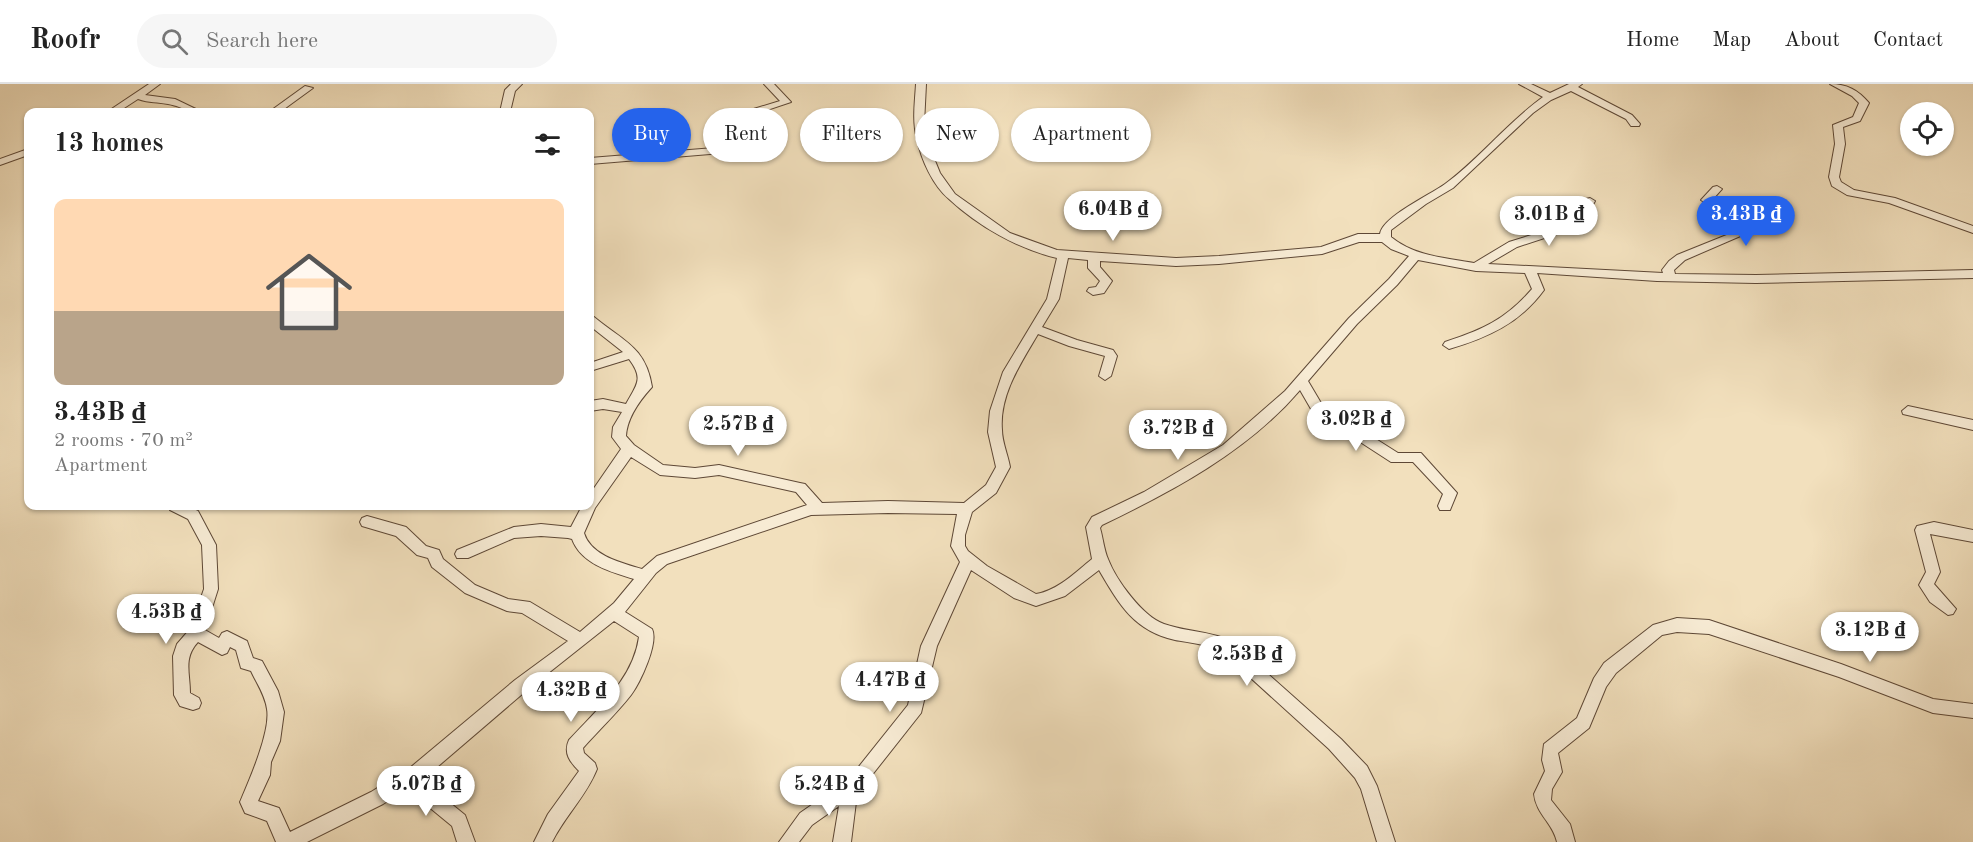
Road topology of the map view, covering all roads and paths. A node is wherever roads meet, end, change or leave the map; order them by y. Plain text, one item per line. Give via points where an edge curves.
1 (155, 84) edge
2 (518, 84) edge
3 (769, 84) edge
4 (921, 84) edge
5 (1524, 84) edge
6 (1834, 84) edge
7 (1575, 86) edge
8 (308, 88) dead end
9 (138, 96) junction
10 (1550, 97) junction
11 (118, 108) edge
12 (188, 108) edge
13 (280, 108) edge
14 (506, 108) edge
15 (1635, 124) dead end
16 (24, 153) edge
17 (594, 161) edge
18 (0, 162) edge
19 (1718, 189) dead end
20 (1590, 201) dead end
21 (1973, 230) edge
22 (1385, 238) junction
23 (1416, 255) junction
24 (1063, 256) junction
25 (1094, 256) junction
26 (1476, 267) junction
27 (1530, 270) junction
28 (1973, 274) edge
29 (1670, 277) junction
30 (1093, 291) dead end
31 (594, 323) edge
32 (1037, 329) junction
33 (1449, 345) dead end
34 (634, 353) junction
35 (594, 366) edge
36 (1105, 376) dead end
37 (1302, 382) junction
38 (594, 405) edge
39 (630, 409) junction
40 (1908, 411) dead end
41 (1973, 425) edge
42 (629, 449) junction
43 (594, 499) edge
44 (1445, 506) dead end
45 (818, 508) junction
46 (966, 509) junction
47 (183, 510) edge
48 (587, 510) edge
49 (368, 522) dead end
50 (577, 534) junction
51 (1973, 536) edge
52 (462, 554) dead end
53 (1100, 559) junction
54 (968, 561) junction
55 (645, 576) junction
56 (1948, 609) dead end
57 (613, 614) junction
58 (196, 633) junction
59 (580, 640) junction
60 (193, 703) dead end
61 (1973, 711) edge
62 (408, 779) junction
63 (848, 791) junction
64 (287, 842) edge
65 (466, 842) edge
66 (543, 842) edge
67 (788, 842) edge
68 (842, 842) edge
69 (1386, 842) edge
70 (1566, 842) edge

1 - 9 street
2 - 14 street via 510,90
3 - 17 street via 786,102 736,117 748,145 742,149
4 - 24 street via 922,141 935,173 951,196 1006,235
5 - 10 street
6 - 21 street via 1864,103 1857,119 1838,125 1836,184 1851,193 1891,200
7 - 10 street
7 - 15 street
8 - 13 street
9 - 11 street
9 - 12 street via 172,101
10 - 22 street via 1449,186 1386,230
16 - 18 street
19 - 29 street via 1706,200 1746,231 1673,261 1668,270
20 - 26 street via 1577,224 1511,244
22 - 23 street
22 - 25 street via 1358,238 1322,250 1219,260 1176,262
23 - 26 street
23 - 37 street
24 - 25 street
24 - 32 street via 1056,292
25 - 30 street via 1094,268 1106,281 1100,290
26 - 27 street
27 - 29 street
27 - 33 street via 1539,290 1510,320 1497,329
28 - 29 street
31 - 34 street
32 - 36 street via 1109,353
32 - 46 street via 1010,372 996,411 994,432 1003,456 1002,471 992,489
34 - 35 street
34 - 39 street via 644,371 646,387 643,385
37 - 44 street via 1322,411 1395,458 1416,457 1450,493
37 - 53 street via 1228,449 1149,496 1097,521 1093,527
38 - 39 street
39 - 42 street via 619,433
40 - 41 street
42 - 43 street
42 - 45 street via 660,470 719,470 800,488
45 - 46 street
45 - 55 street via 662,560
46 - 54 street via 957,542
47 - 58 street via 193,515 209,545 211,589
48 - 50 street
49 - 59 street via 401,531 422,551 434,554 437,563 476,593 525,607
50 - 52 street via 544,530 508,534
50 - 55 street via 580,542 602,562
51 - 56 street via 1928,527 1922,530 1933,572 1926,585
53 - 54 street via 1049,597 1036,600
53 - 69 street via 1124,598 1153,626 1226,646 1335,744 1369,786
54 - 63 street via 929,646 915,708
55 - 57 street
57 - 59 street
57 - 66 street via 647,634 645,650 627,688 574,745 576,758 589,769
58 - 60 street via 183,648 179,662 182,695
58 - 64 street via 222,648 227,638 242,646 247,663 256,666 270,691 276,712 272,741 249,802 251,807 273,814
59 - 62 street
61 - 70 street via 1933,706 1709,627 1684,625 1658,630 1610,668 1583,723 1550,749 1554,772 1544,784 1544,806 1561,822
62 - 64 street
62 - 65 street via 459,821
63 - 67 street via 806,819
63 - 68 street

